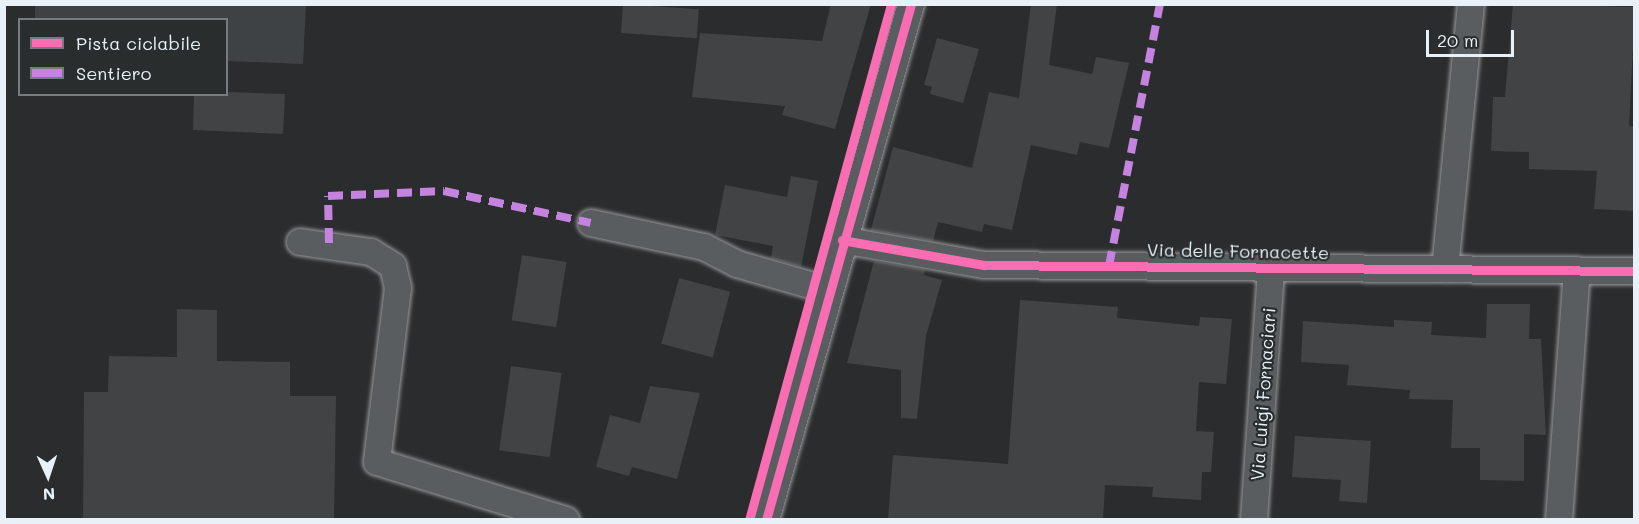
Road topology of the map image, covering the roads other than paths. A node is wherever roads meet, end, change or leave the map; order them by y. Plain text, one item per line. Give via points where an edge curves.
1 (911, 4) edge
2 (1471, 4) edge
3 (591, 223) dead end
4 (842, 240) junction
5 (300, 242) dead end
6 (1272, 268) junction
7 (1445, 269) junction
8 (1577, 271) junction
9 (1635, 271) edge
10 (827, 290) junction
11 (566, 519) edge
12 (766, 519) edge
13 (1254, 519) edge
14 (1559, 519) edge

1 - 4 street
2 - 7 street
3 - 10 street via 704,247 737,264
4 - 6 street, Via delle Fornacette via 984,265
4 - 10 street
5 - 11 street via 371,252 393,266 398,288 377,462
6 - 7 street, Via delle Fornacette
6 - 13 street, Via Luigi Fornaciari
7 - 8 street, Via delle Fornacette
8 - 9 street, Via delle Fornacette
8 - 14 street
10 - 12 street

